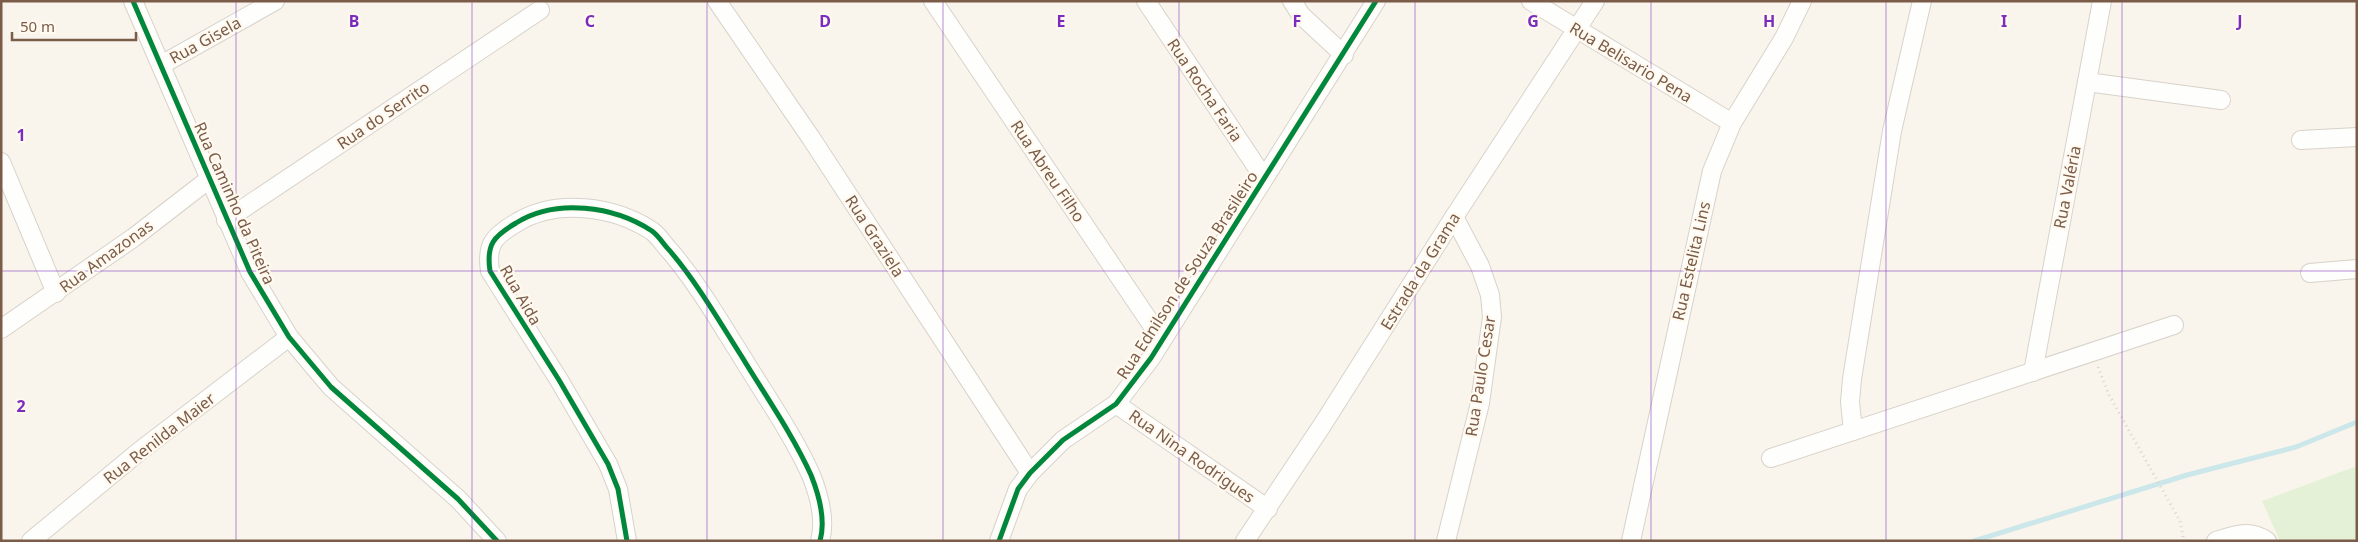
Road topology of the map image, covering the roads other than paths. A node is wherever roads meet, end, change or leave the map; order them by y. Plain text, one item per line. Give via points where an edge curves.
1 (134, 1) edge
2 (275, 1) edge
3 (716, 1) edge
4 (933, 1) edge
5 (1146, 1) edge
6 (1292, 1) edge
7 (1376, 1) edge
8 (1530, 1) edge
9 (1595, 1) edge
10 (1802, 1) edge
11 (1922, 1) edge
12 (2102, 1) edge
13 (540, 10) dead end
14 (1576, 29) junction
15 (1344, 55) junction
16 (161, 65) junction
17 (2087, 82) junction
18 (2221, 100) dead end
19 (1732, 123) junction
20 (2357, 137) edge
21 (2301, 140) dead end
22 (1, 162) edge
23 (1264, 178) junction
24 (208, 180) junction
25 (1454, 217) junction
26 (226, 220) junction
27 (2357, 269) edge
28 (2310, 273) dead end
29 (56, 293) junction
30 (2174, 325) dead end
31 (1, 328) edge
32 (289, 337) junction
33 (1162, 340) junction
34 (2033, 372) junction
35 (1116, 404) junction
36 (1853, 431) junction
37 (1771, 458) dead end
38 (1030, 473) junction
39 (1268, 509) junction
40 (31, 541) edge
41 (497, 541) edge
42 (627, 541) edge
43 (820, 541) edge
44 (999, 541) edge
45 (1245, 541) edge
46 (1446, 541) edge
47 (1631, 541) edge
48 (2216, 541) edge
49 (2267, 541) edge

1 - 16 street, Rua Caminho da Piteira
2 - 16 street, Rua Gisela
3 - 38 street, Rua Graziela via 811,138
4 - 33 street, Rua Abreu Filho
5 - 23 street, Rua Rocha Faria
6 - 15 street via 1301,15
7 - 15 street, Rua Ednilson de Souza Brasileiro
8 - 14 street, Rua Belisario Pena
9 - 14 street, Estrada da Grama
10 - 19 street, Rua Estelita Lins via 1784,38
11 - 36 street via 1892,131 1854,369 1850,402
12 - 17 street, Rua Valéria
13 - 26 street, Rua do Serrito
14 - 19 street, Rua Belisario Pena
14 - 25 street, Estrada da Grama
15 - 23 street, Rua Ednilson de Souza Brasileiro
16 - 24 street, Rua Caminho da Piteira
17 - 18 street
17 - 34 street, Rua Valéria
19 - 47 street, Rua Estelita Lins via 1712,171 1702,209
20 - 21 street
22 - 29 street
23 - 33 street, Rua Ednilson de Souza Brasileiro
24 - 26 street, Rua Caminho da Piteira
24 - 29 street, Rua Amazonas
25 - 39 street, Estrada da Grama
25 - 46 street, Rua Paulo Cesar via 1480,266 1490,294 1492,317 1480,403
26 - 32 street, Rua Caminho da Piteira via 250,272
27 - 28 street
29 - 31 street, Rua Amazonas
30 - 34 street
32 - 40 street, Rua Renilda Maier via 141,450
32 - 41 street, Rua Caminho da Piteira via 331,386 458,499
33 - 35 street, Rua Ednilson de Souza Brasileiro
34 - 36 street
35 - 38 street, Rua Ednilson de Souza Brasileiro via 1063,440
35 - 39 street, Rua Nina Rodrigues
36 - 37 street
38 - 44 street, Rua Ednilson de Souza Brasileiro via 1018,489
39 - 45 street, Estrada da Grama
42 - 43 street, Rua Aida via 618,489 608,464 490,271 490,246 497,234 522,219 555,208 601,209 631,221 653,232 676,258 699,288 779,417 810,475 820,504 824,530
48 - 49 street via 2244,533 2258,534

